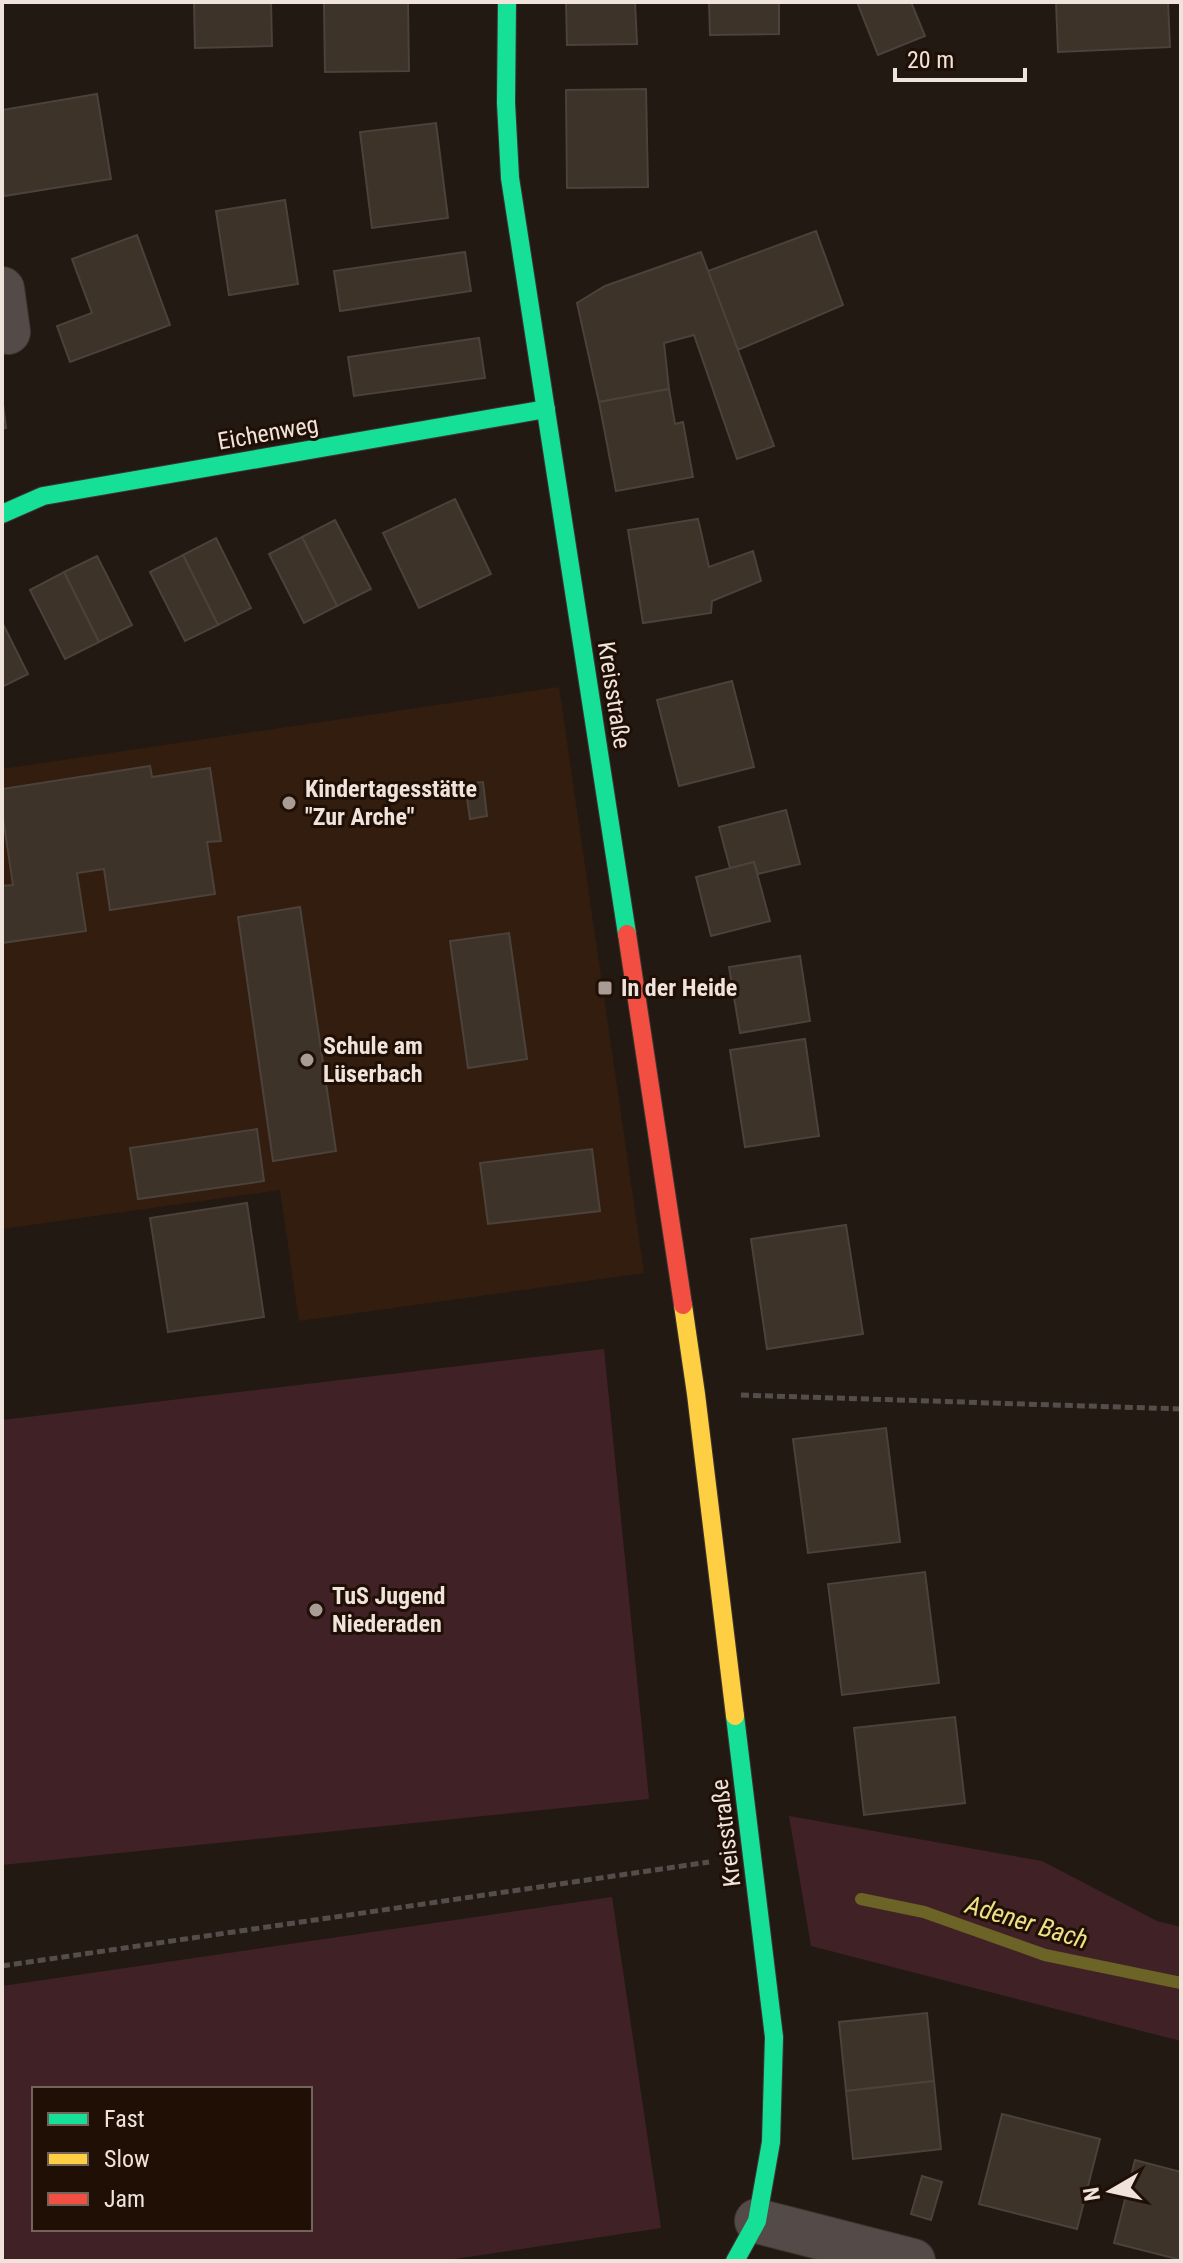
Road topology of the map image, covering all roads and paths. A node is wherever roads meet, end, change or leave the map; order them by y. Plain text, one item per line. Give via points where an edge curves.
1 (507, 2) edge
2 (2, 289) edge
3 (8, 332) dead end
4 (546, 409) junction
5 (2, 514) edge
6 (696, 1394) junction
7 (1181, 1409) edge
8 (753, 1855) junction
9 (2, 1966) edge
10 (757, 2221) junction
11 (735, 2261) edge
12 (913, 2261) edge

1 - 4 street, Kreisstraße via 510,178
2 - 3 street
4 - 5 street, Eichenweg via 43,496
4 - 6 street, Kreisstraße
6 - 7 path
6 - 8 street, Kreisstraße
8 - 9 path
8 - 10 street, Kreisstraße via 774,2037 771,2142
10 - 11 street, Kreisstraße
10 - 12 street

